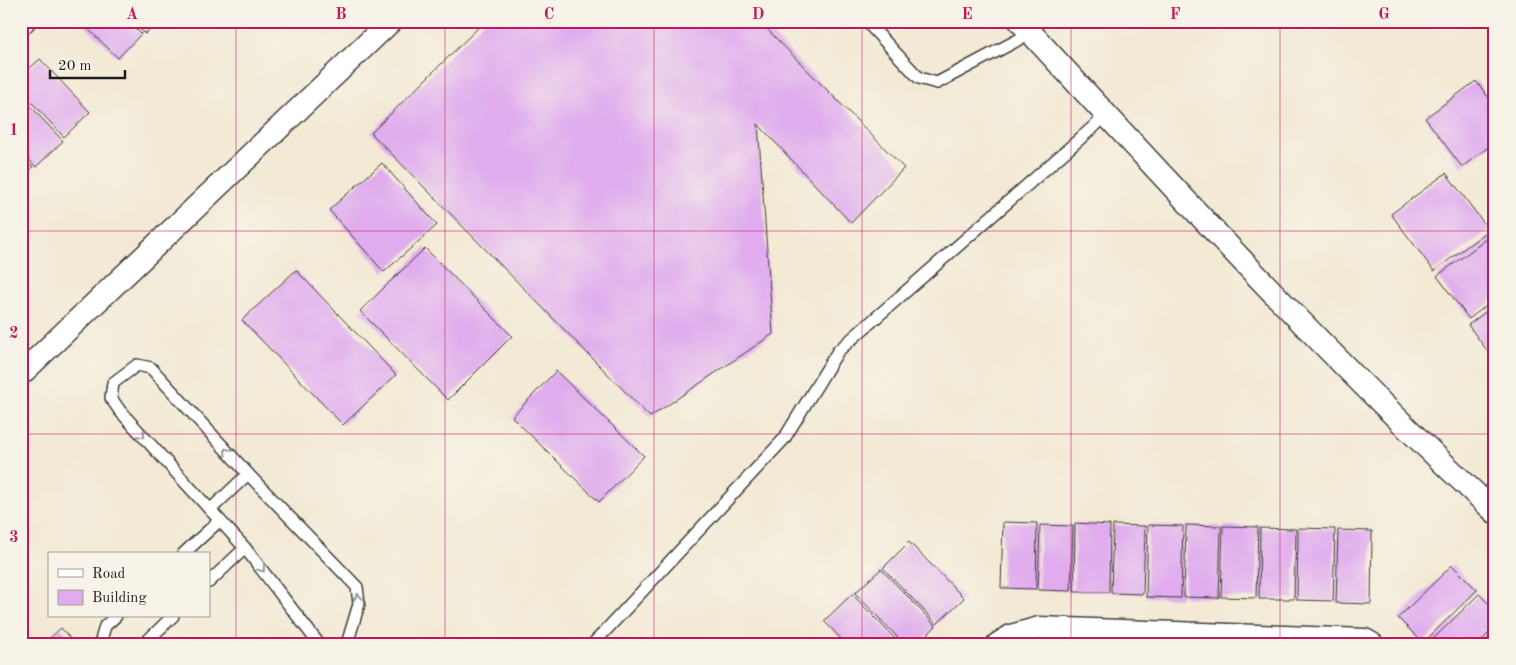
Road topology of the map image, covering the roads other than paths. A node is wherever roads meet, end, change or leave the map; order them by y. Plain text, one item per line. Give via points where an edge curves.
1 (24, 21) edge
2 (391, 21) edge
3 (866, 21) edge
4 (21, 24) edge
5 (1026, 27) edge
6 (1107, 115) junction
7 (21, 374) edge
8 (248, 474) junction
9 (210, 510) junction
10 (1495, 512) edge
11 (219, 521) junction
12 (245, 548) junction
13 (185, 552) edge
14 (210, 581) edge
15 (114, 618) edge
16 (171, 618) edge
17 (1164, 638) edge
18 (1367, 642) edge
19 (100, 644) edge
20 (144, 644) edge
21 (319, 644) edge
22 (347, 644) edge
23 (593, 644) edge
24 (998, 644) edge

1 - 4 street
2 - 7 street
3 - 5 lane via 919,78 937,83
5 - 6 street
6 - 10 street via 1221,240 1412,435
6 - 23 lane via 838,351 784,438
8 - 9 lane
8 -> 9 lane via 151,368 137,365 113,383 111,398 120,411
22 -> 8 lane via 359,604 357,587
9 - 11 lane
11 - 12 lane
11 - 13 lane
12 - 14 lane
12 -> 21 lane
15 - 19 lane via 105,626
16 - 20 lane
17 - 18 street
17 - 24 street via 1039,628 1011,636

